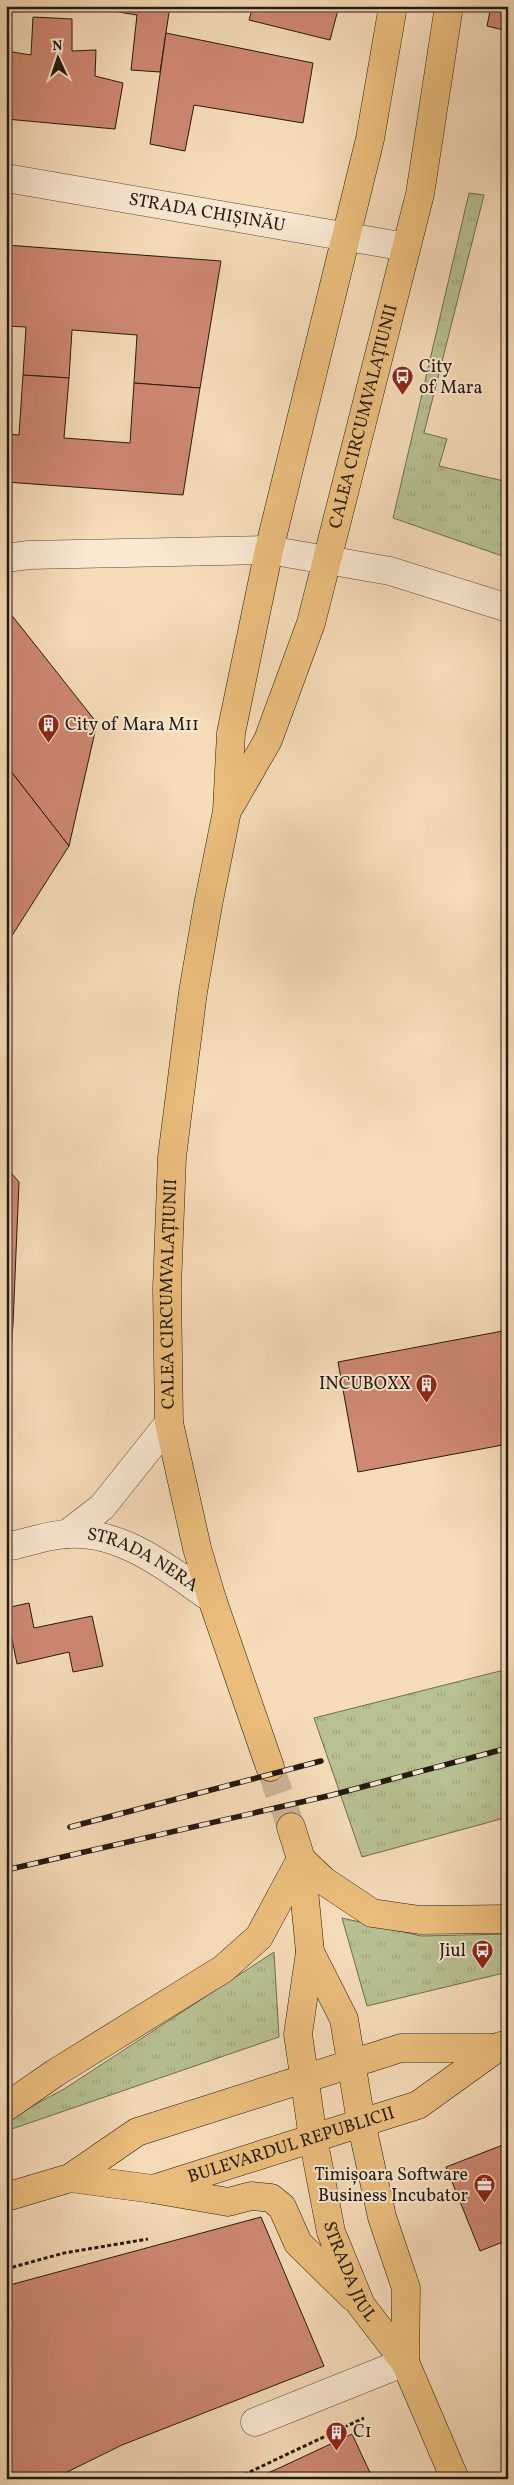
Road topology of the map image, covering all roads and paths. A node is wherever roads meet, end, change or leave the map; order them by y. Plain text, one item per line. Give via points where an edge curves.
1 (393, 6) edge
2 (449, 6) edge
3 (6, 178) edge
4 (348, 236) junction
5 (406, 247) junction
6 (269, 550) junction
7 (6, 558) edge
8 (329, 559) junction
9 (508, 608) edge
10 (227, 811) junction
11 (169, 1423) junction
12 (67, 1534) junction
13 (6, 1547) edge
14 (212, 1599) junction
15 (270, 1768) tunnel mouth
16 (291, 1828) tunnel mouth
17 (301, 1859) junction
18 (508, 1919) edge
19 (310, 1952) junction
20 (501, 2046) edge
21 (351, 2064) junction
22 (303, 2080) junction
23 (6, 2107) edge
24 (361, 2122) junction
25 (313, 2138) junction
26 (70, 2178) junction
27 (153, 2188) junction
28 (6, 2197) edge
29 (148, 2239) dead end
30 (6, 2269) edge
31 (361, 2305) junction
32 (405, 2362) junction
33 (364, 2418) dead end
34 (255, 2422) dead end
35 (242, 2479) edge
36 (455, 2479) edge

1 - 4 main road, CALEA CIRCUMVALAȚIUNII via 370,139
2 - 5 main road, CALEA CIRCUMVALAȚIUNII via 428,150
3 - 4 street, STRADA CHIȘINĂU
4 - 5 street, STRADA CHIȘINĂU
4 - 6 main road, CALEA CIRCUMVALAȚIUNII
5 - 8 main road, CALEA CIRCUMVALAȚIUNII
6 - 7 street
6 - 8 street
6 - 10 main road, CALEA CIRCUMVALAȚIUNII via 231,733
8 - 9 street via 390,572
8 - 10 main road, CALEA CIRCUMVALAȚIUNII via 312,623 268,740
10 - 11 main road, CALEA CIRCUMVALAȚIUNII via 195,982 172,1157 167,1288
11 - 12 street, STRADA NERA via 102,1506
11 - 14 main road, CALEA CIRCUMVALAȚIUNII
12 - 13 street, STRADA NERA
12 - 14 street, STRADA NERA via 97,1537 149,1556
14 - 15 main road, CALEA CIRCUMVALAȚIUNII
16 - 17 main road
17 - 18 main road via 324,1881 372,1913 420,1920
17 - 19 main road
17 - 23 main road via 259,1937 223,1969
19 - 21 main road via 344,2019
19 - 22 main road via 298,2034
20 - 21 main road, BULEVARDUL REPUBLICII via 402,2048
20 - 24 main road, BULEVARDUL REPUBLICII via 418,2105
21 - 22 main road, BULEVARDUL REPUBLICII
21 - 24 main road
22 - 25 main road, STRADA JIUL
22 - 26 main road, BULEVARDUL REPUBLICII via 137,2132
24 - 25 main road, BULEVARDUL REPUBLICII
24 - 32 main road, STRADA JIUL via 382,2217 406,2288
25 - 27 main road, BULEVARDUL REPUBLICII
25 - 31 main road, STRADA JIUL via 331,2232
26 - 27 main road, BULEVARDUL REPUBLICII
26 - 28 main road, BULEVARDUL REPUBLICII
27 - 31 main road via 228,2202 251,2196 271,2198 282,2207 298,2243
29 - 30 path via 64,2253
31 - 32 main road, STRADA JIUL
32 - 34 street
32 - 36 main road, STRADA JIUL
33 - 35 path via 241,2476

